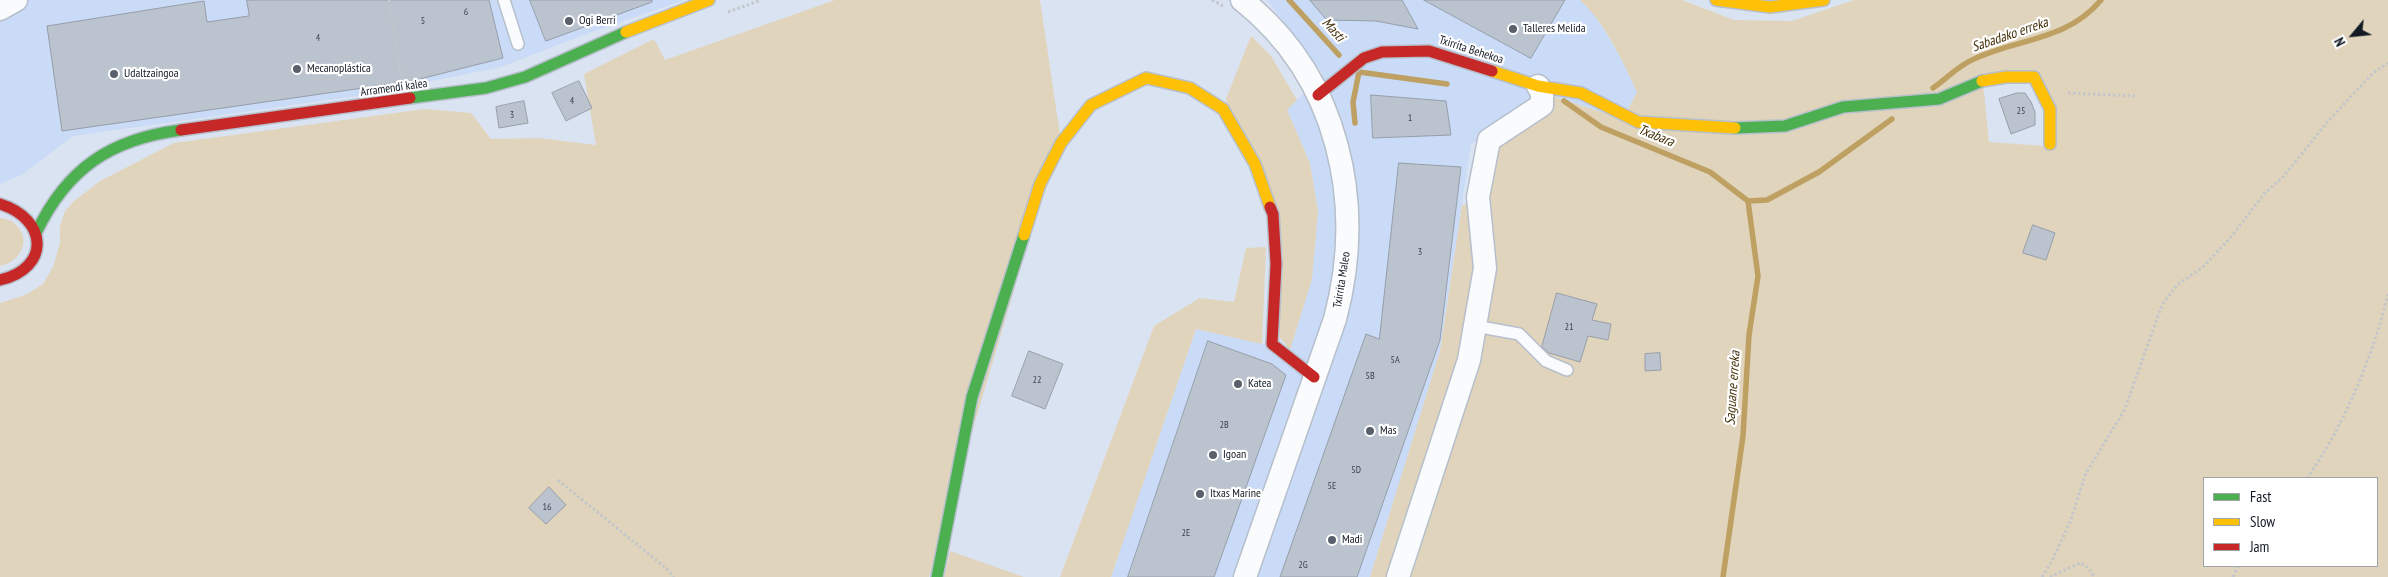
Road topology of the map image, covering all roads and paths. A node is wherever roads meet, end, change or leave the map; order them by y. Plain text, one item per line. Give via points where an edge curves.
1 (388, 0) edge
2 (504, 0) edge
3 (709, 0) edge
4 (1242, 0) edge
5 (1716, 0) edge
6 (1824, 0) edge
7 (518, 44) dead end
8 (2388, 63) edge
9 (402, 78) dead end
10 (1538, 86) junction
11 (2043, 92) junction
12 (1318, 94) junction
13 (2135, 96) dead end
14 (2050, 144) dead end
15 (76, 173) junction
16 (49, 187) dead end
17 (16, 200) dead end
18 (1, 204) edge
19 (36, 234) junction
20 (1, 280) edge
21 (2388, 294) edge
22 (1475, 326) junction
23 (1567, 370) dead end
24 (1314, 377) junction
25 (2308, 477) edge
26 (558, 480) dead end
27 (674, 577) edge
28 (937, 577) edge
29 (1245, 577) edge
30 (1398, 577) edge
31 (2042, 577) edge
32 (2050, 577) edge
33 (2094, 577) edge

1 - 9 path
2 - 7 lane
3 - 15 street, Arramendi kalea via 622,33 525,77 486,88 143,135 108,151
4 - 12 street, Txirrita Maleo via 1280,34
5 - 6 street via 1756,8 1792,8
8 - 31 path via 2373,73 2330,119 2209,261 2177,286 2162,305 2124,411 2086,473 2070,522
10 - 11 street, Txirrita Behekoa via 1581,93 1638,122 1723,129 1785,126 1842,107 1939,99 1980,81 2006,77 2034,77
10 - 12 street, Txirrita Behekoa via 1429,51 1382,52 1364,58
10 - 22 street via 1542,105 1489,140 1478,197 1485,268
11 - 13 path
11 - 14 street via 2050,102
12 - 24 street, Txirrita Maleo via 1332,130 1345,184 1348,238 1342,292
15 - 16 street, Arramendi kalea
15 - 19 street, Arramendi kalea via 52,201
17 - 18 street
18 - 19 street via 22,212 32,223
19 - 20 street, Arramendi kalea via 37,244 31,262 21,273
21 - 25 path via 2380,328 2354,392 2321,459
22 - 23 lane via 1519,334 1546,361
22 - 30 street via 1469,360 1448,430
24 - 28 street via 1272,344 1276,264 1273,214 1256,164 1222,109 1190,88 1146,78 1091,105 1061,143 1040,184 972,397
24 - 29 street, Txirrita Maleo
26 - 27 path
32 - 33 path via 2080,563 2089,568

